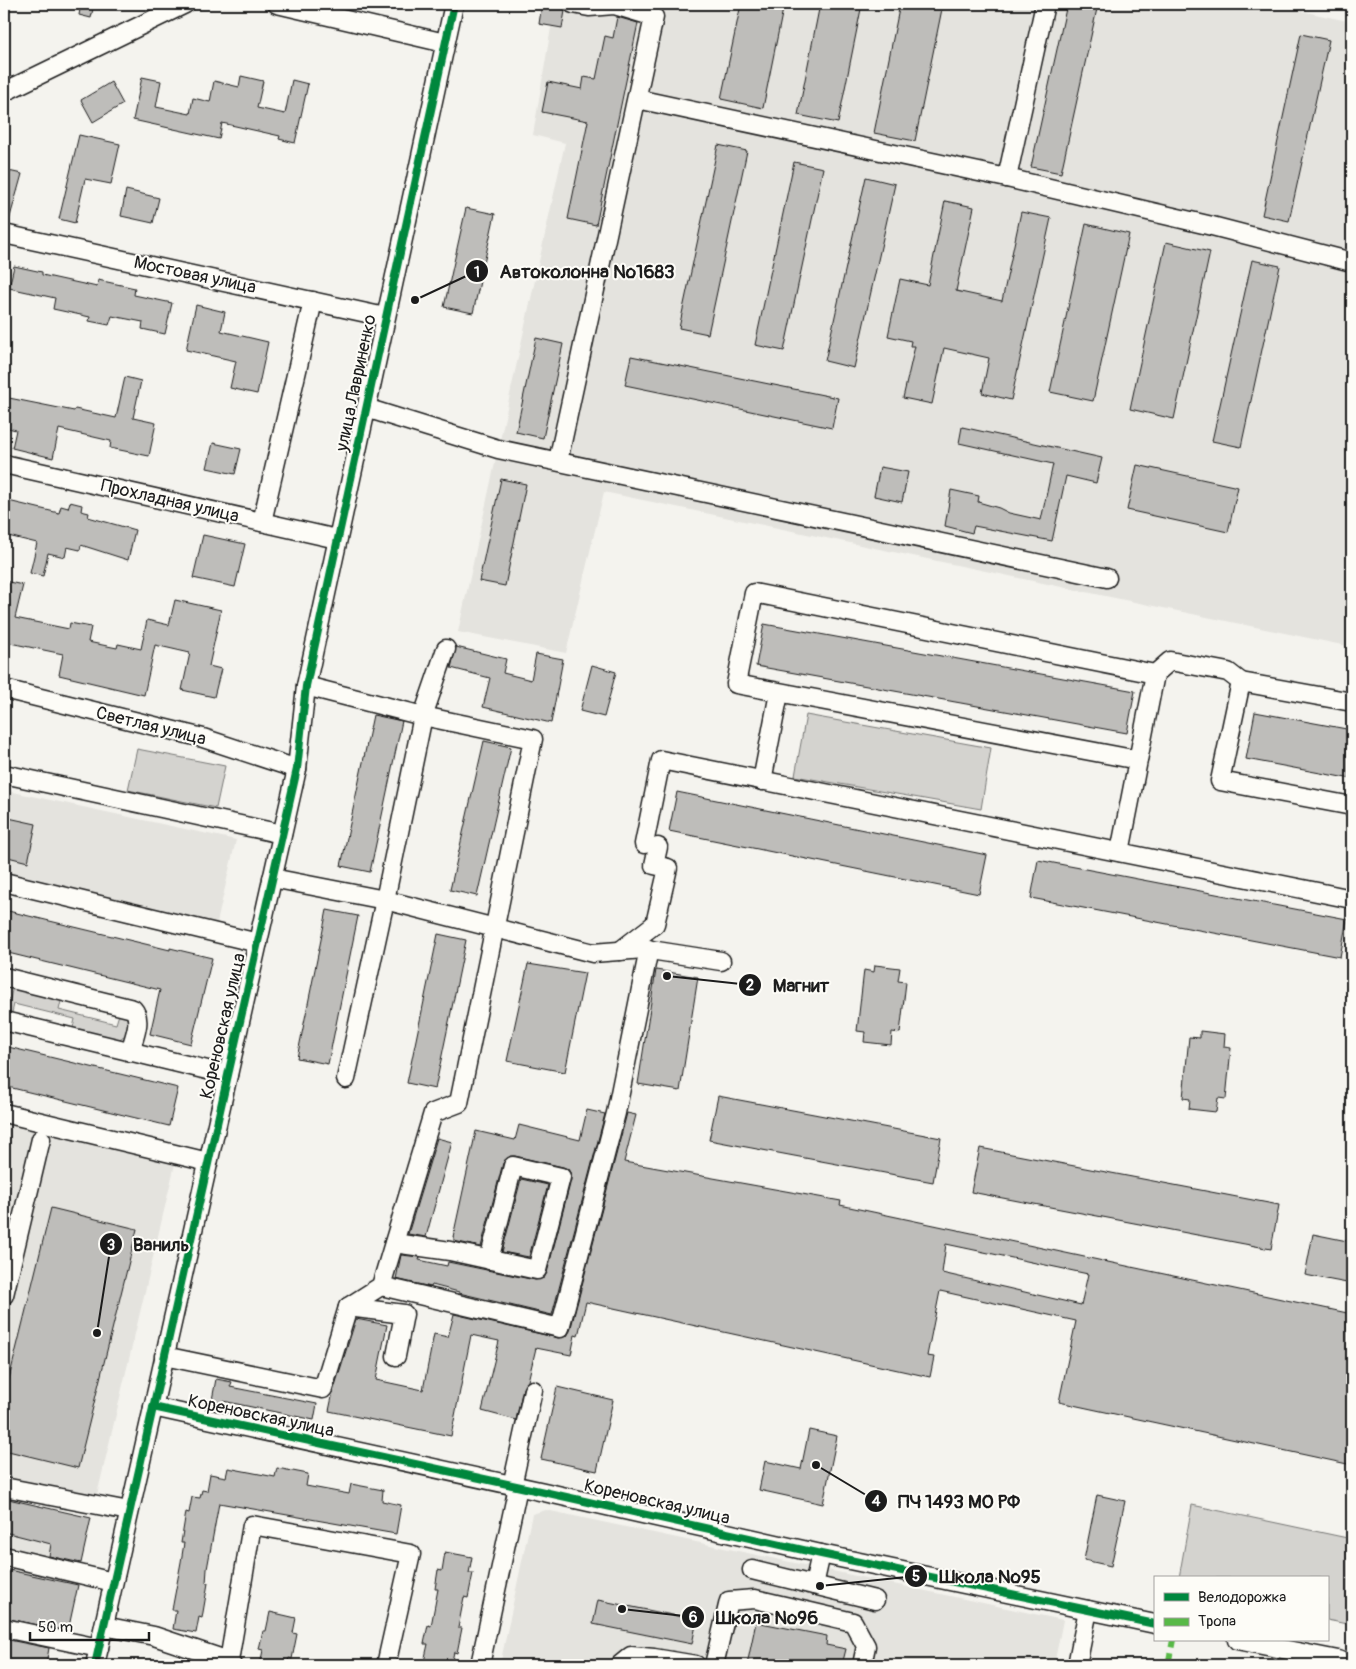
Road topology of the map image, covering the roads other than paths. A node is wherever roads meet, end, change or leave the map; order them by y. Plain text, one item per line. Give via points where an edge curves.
1 (185, 4) edge
2 (277, 4) edge
3 (454, 4) edge
4 (573, 4) edge
5 (1045, 4) edge
6 (445, 43) junction
7 (4, 92) edge
8 (637, 99) junction
9 (1007, 178) junction
10 (4, 234) edge
11 (1352, 262) edge
12 (313, 301) junction
13 (386, 317) junction
14 (366, 408) junction
15 (558, 461) junction
16 (4, 464) edge
17 (262, 522) junction
18 (337, 539) junction
19 (1107, 578) dead end
20 (446, 650) dead end
21 (1155, 674) junction
22 (1241, 682) junction
23 (306, 686) junction
24 (4, 690) edge
25 (779, 692) junction
26 (1352, 702) edge
27 (423, 716) junction
28 (1138, 760) junction
29 (296, 769) junction
30 (4, 774) edge
31 (762, 780) junction
32 (1352, 806) edge
33 (282, 834) junction
34 (1120, 852) junction
35 (272, 878) junction
36 (4, 882) edge
37 (1352, 899) edge
38 (385, 900) junction
39 (494, 928) junction
40 (258, 943) junction
41 (649, 949) junction
42 (620, 951) junction
43 (721, 961) dead end
44 (4, 977) edge
45 (4, 1021) edge
46 (130, 1052) junction
47 (228, 1075) junction
48 (346, 1079) dead end
49 (4, 1113) edge
50 (41, 1139) dead end
51 (208, 1162) junction
52 (394, 1243) junction
53 (489, 1260) junction
54 (381, 1286) junction
55 (4, 1295) edge
56 (348, 1307) junction
57 (164, 1356) junction
58 (396, 1356) dead end
59 (533, 1390) dead end
60 (153, 1407) junction
61 (515, 1486) junction
62 (4, 1487) edge
63 (130, 1511) junction
64 (821, 1554) junction
65 (4, 1556) edge
66 (752, 1570) dead end
67 (113, 1582) junction
68 (814, 1586) junction
69 (875, 1600) dead end
70 (1088, 1610) junction
71 (1154, 1624) edge
72 (104, 1626) junction
73 (4, 1628) edge
74 (1247, 1642) edge
75 (98, 1648) junction
76 (230, 1663) edge
77 (95, 1665) edge
78 (386, 1665) edge
79 (480, 1665) edge
80 (620, 1665) edge
81 (696, 1665) edge
82 (714, 1665) edge
83 (862, 1665) edge
84 (1076, 1665) edge
85 (1350, 1665) edge

1 - 7 street
2 - 6 street
3 - 6 street, улица Лавриненко
4 - 8 street via 589,8 614,6 654,17
5 - 9 street
6 - 13 street, улица Лавриненко
8 - 9 street
8 - 15 street
9 - 11 street
10 - 12 street, Мостовая улица
12 - 13 street, Мостовая улица
12 - 17 street
13 - 14 street, улица Лавриненко
14 - 15 street via 498,448
14 - 18 street, улица Лавриненко
15 - 19 street
16 - 17 street, Прохладная улица
17 - 18 street, Прохладная улица
18 - 23 street, улица Лавриненко
20 - 27 street
21 - 22 street via 1170,661 1228,672
21 - 25 street via 754,593 736,684
21 - 28 street
22 - 26 street
22 - 32 street via 1220,781
23 - 27 street
23 - 29 street, улица Лавриненко
24 - 29 street, Светлая улица via 203,738
25 - 28 street
25 - 31 street
27 - 38 street
27 - 39 street via 533,739
28 - 34 street
29 - 33 street, Кореновская улица
30 - 33 street
31 - 34 street
31 - 42 street via 661,760 651,845 654,865 668,868 656,924
33 - 35 street, Кореновская улица
34 - 37 street
35 - 38 street
35 - 40 street, Кореновская улица
36 - 40 street
38 - 39 street
38 - 48 street
39 - 42 street via 593,953
39 - 52 street via 459,1103 433,1113
40 - 47 street, Кореновская улица
41 - 42 street
41 - 43 street
41 - 54 street via 616,1113 560,1328
44 - 46 street via 133,1009 138,1020
45 - 46 street
46 - 47 street
47 - 51 street, Кореновская улица
49 - 51 street
50 - 55 street
51 - 57 street, Кореновская улица
52 - 53 street
52 - 54 street
53 - 53 street via 537,1270 560,1177 513,1166
54 - 56 street
56 - 57 street via 323,1389
56 - 58 street via 404,1314
57 - 60 street, Кореновская улица
59 - 61 street
60 - 61 street, Кореновская улица
60 - 63 street, Кореновская улица
61 - 64 street, Кореновская улица
61 - 79 street
62 - 63 street
63 - 67 street, Кореновская улица
64 - 68 street
64 - 70 street, Кореновская улица
65 - 67 street
66 - 68 street
67 - 72 street, Кореновская улица
68 - 69 street
70 - 71 street, Кореновская улица
70 - 84 street
72 - 75 street, Кореновская улица
72 - 76 street via 154,1636
73 - 75 street
74 - 85 street
75 - 77 street, Кореновская улица
76 - 78 street via 252,1525 411,1554
80 - 81 street via 631,1656
82 - 83 street via 729,1601 755,1599 853,1622 866,1646

